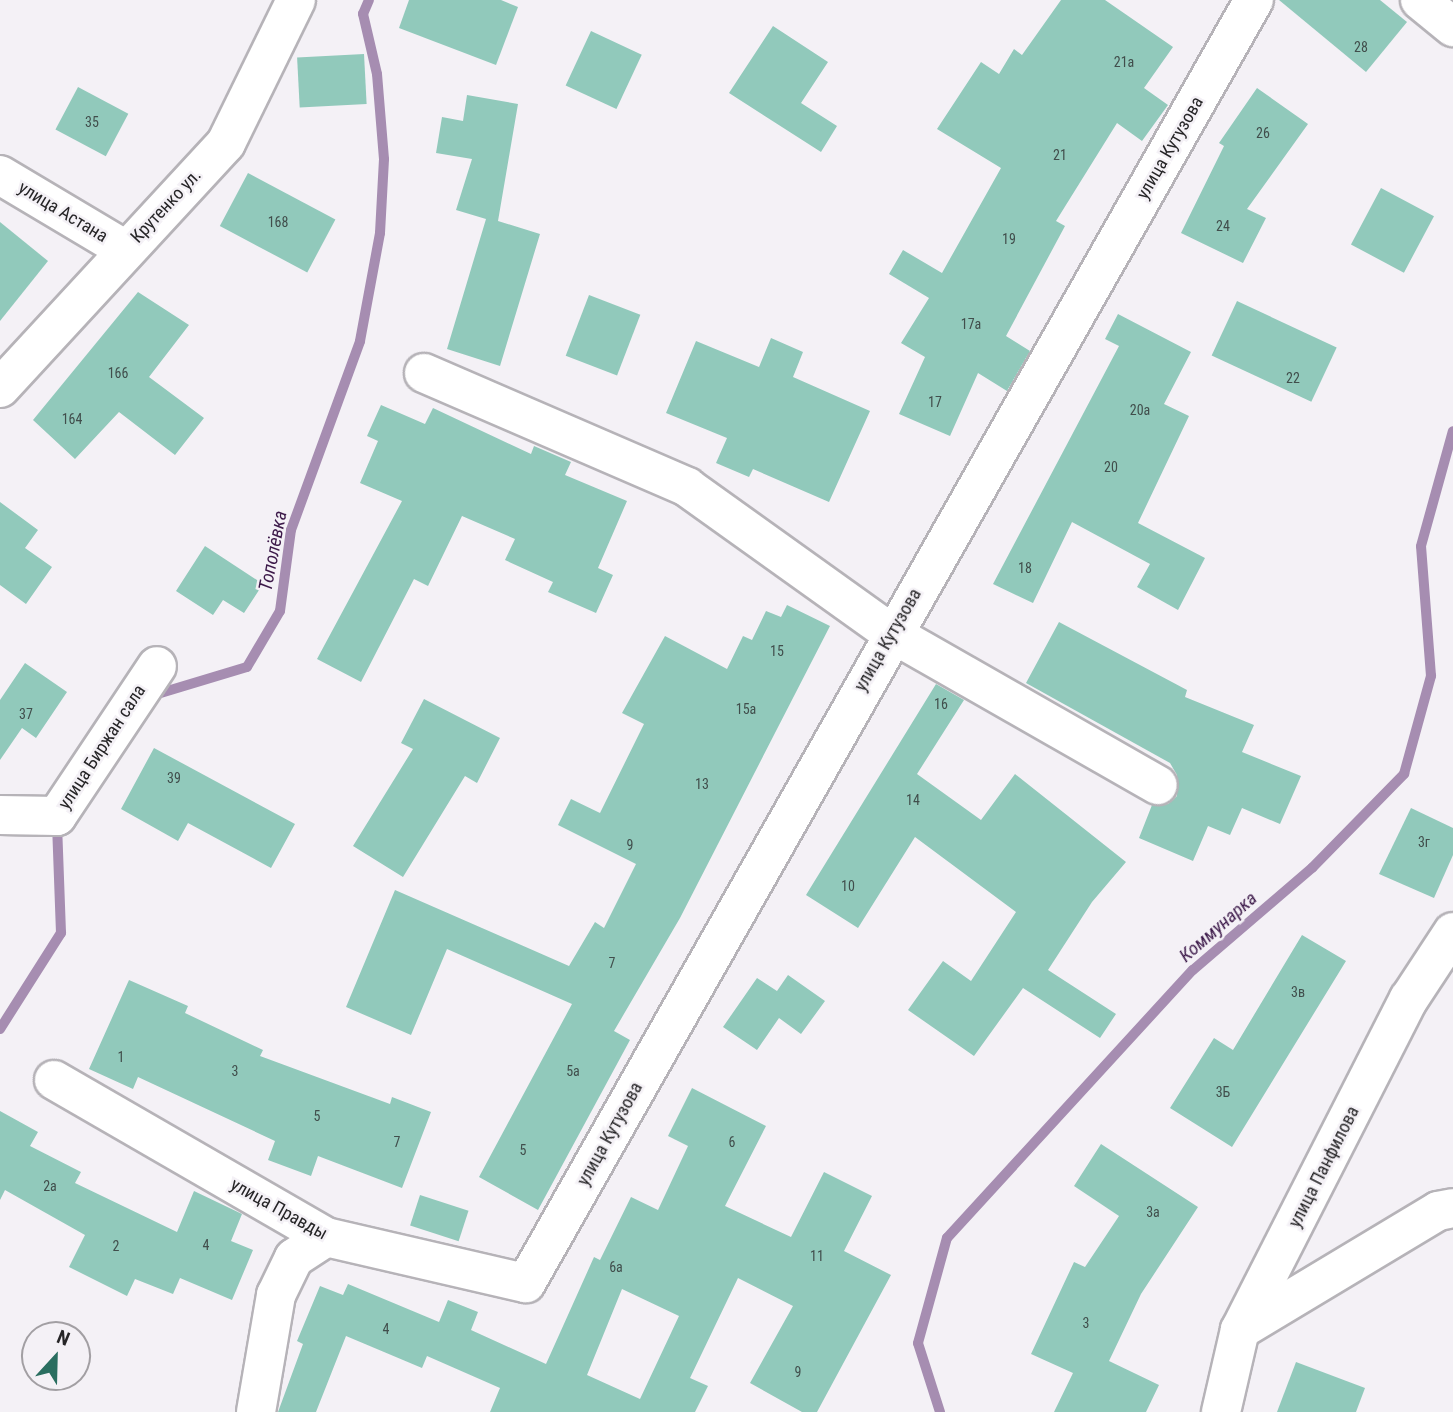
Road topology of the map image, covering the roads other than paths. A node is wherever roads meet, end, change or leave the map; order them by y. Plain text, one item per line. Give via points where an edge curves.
1 (296, 0) edge
2 (1254, 0) edge
3 (1420, 0) edge
4 (1453, 27) edge
5 (0, 175) edge
6 (126, 250) junction
7 (424, 373) dead end
8 (0, 388) edge
9 (891, 634) junction
10 (157, 666) dead end
11 (1158, 785) dead end
12 (0, 816) edge
13 (1453, 932) edge
14 (54, 1080) dead end
15 (1453, 1208) edge
16 (326, 1237) junction
17 (526, 1283) joint
18 (1240, 1330) junction
19 (256, 1412) edge
20 (1221, 1412) edge

1 - 6 street, Крутенко ул. via 226,143
2 - 9 street, улица Кутузова
3 - 4 street
5 - 6 street, улица Астана
6 - 8 street, Крутенко ул.
7 - 9 street via 687,487
9 - 11 street
9 - 17 street, улица Кутузова
10 - 12 street, улица Биржан сала via 57,816
13 - 18 street, улица Панфилова via 1409,999
14 - 16 street, улица Правды
15 - 18 street via 1438,1211
16 - 17 street, улица Правды
16 - 19 street via 295,1258 276,1295
18 - 20 street, улица Панфилова

